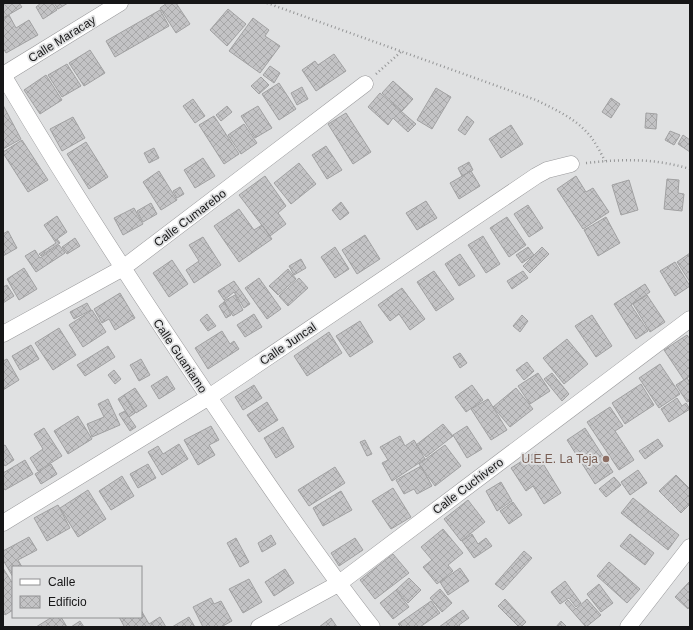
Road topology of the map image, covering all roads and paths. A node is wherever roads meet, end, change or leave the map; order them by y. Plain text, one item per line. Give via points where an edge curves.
1 (120, 3) edge
2 (267, 3) edge
3 (402, 51) junction
4 (3, 75) edge
5 (365, 84) joint
6 (605, 161) junction
7 (571, 164) joint
8 (690, 169) edge
9 (123, 268) junction
10 (690, 319) edge
11 (3, 334) edge
12 (208, 397) junction
13 (3, 523) edge
14 (690, 547) edge
15 (338, 584) junction
16 (259, 627) edge
17 (372, 627) edge
18 (628, 627) edge

1 - 4 street, Calle Maracay
2 - 3 path
3 - 5 path
3 - 6 path via 536,100 560,112 576,122 591,137
4 - 9 street, Calle Guaniamo
5 - 9 street, Calle Cumarebo
6 - 7 path
6 - 8 path via 657,161
7 - 12 street, Calle Juncal via 547,170 536,176
9 - 11 street, Calle Cumarebo
9 - 12 street, Calle Guaniamo
10 - 15 street, Calle Cuchivero
12 - 13 street, Calle Juncal
12 - 15 street, Calle Guaniamo
14 - 18 street
15 - 16 street, Calle Cuchivero
15 - 17 street, Calle Guaniamo

